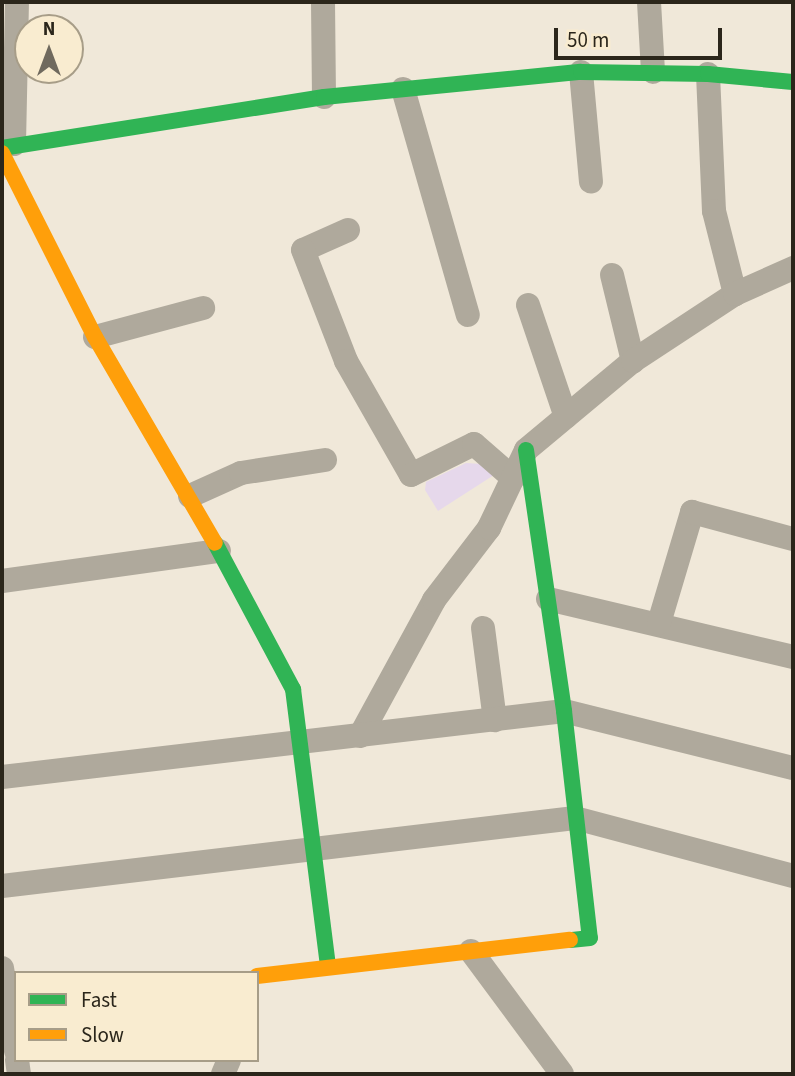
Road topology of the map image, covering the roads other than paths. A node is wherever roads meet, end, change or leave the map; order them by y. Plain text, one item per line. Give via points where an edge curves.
1 (17, 2) edge
2 (323, 2) edge
3 (649, 2) edge
4 (581, 72) junction
5 (653, 72) junction
6 (708, 74) junction
7 (793, 82) edge
8 (403, 89) junction
9 (324, 97) junction
10 (6, 148) edge
11 (591, 181) dead end
12 (348, 230) dead end
13 (793, 268) edge
14 (612, 275) dead end
15 (735, 294) junction
16 (528, 305) dead end
17 (203, 308) dead end
18 (468, 315) dead end
19 (95, 337) junction
20 (633, 361) junction
21 (566, 417) junction
22 (527, 450) junction
23 (325, 460) dead end
24 (513, 478) junction
25 (190, 496) junction
26 (793, 539) edge
27 (219, 551) junction
28 (2, 581) edge
29 (548, 599) junction
30 (659, 623) junction
31 (483, 628) dead end
32 (793, 657) edge
33 (565, 711) junction
34 (495, 720) junction
35 (360, 736) junction
36 (298, 744) junction
37 (793, 768) edge
38 (2, 777) edge
39 (575, 818) junction
40 (312, 848) junction
41 (793, 876) edge
42 (2, 886) edge
43 (471, 951) junction
44 (328, 967) junction
45 (2, 968) edge
46 (260, 981) edge
47 (12, 999) edge
48 (14, 1025) edge
49 (562, 1074) edge

1 - 10 street
2 - 9 street
3 - 5 street
4 - 5 street
4 - 8 street
4 - 11 street
5 - 6 street
6 - 7 street
6 - 15 street via 714,211
8 - 9 street
8 - 18 street
9 - 10 street
10 - 19 street
12 - 24 street via 303,250 346,361 411,475 474,444
13 - 15 street
14 - 20 street
15 - 20 street
16 - 21 street
17 - 19 street
19 - 25 street
20 - 21 street
21 - 22 street
22 - 24 street
22 - 29 street
23 - 25 street via 241,473
24 - 35 street via 489,528 434,600
25 - 27 street
26 - 30 street via 692,512
27 - 28 street
27 - 36 street via 293,688
29 - 30 street
29 - 33 street
30 - 32 street
31 - 34 street
33 - 34 street
33 - 37 street
33 - 39 street
34 - 35 street
35 - 36 street
36 - 38 street
36 - 40 street
39 - 40 street
39 - 41 street
39 - 43 street via 590,938
40 - 42 street
40 - 44 street
43 - 44 street
43 - 49 street
44 - 46 street
45 - 47 street
47 - 48 street

